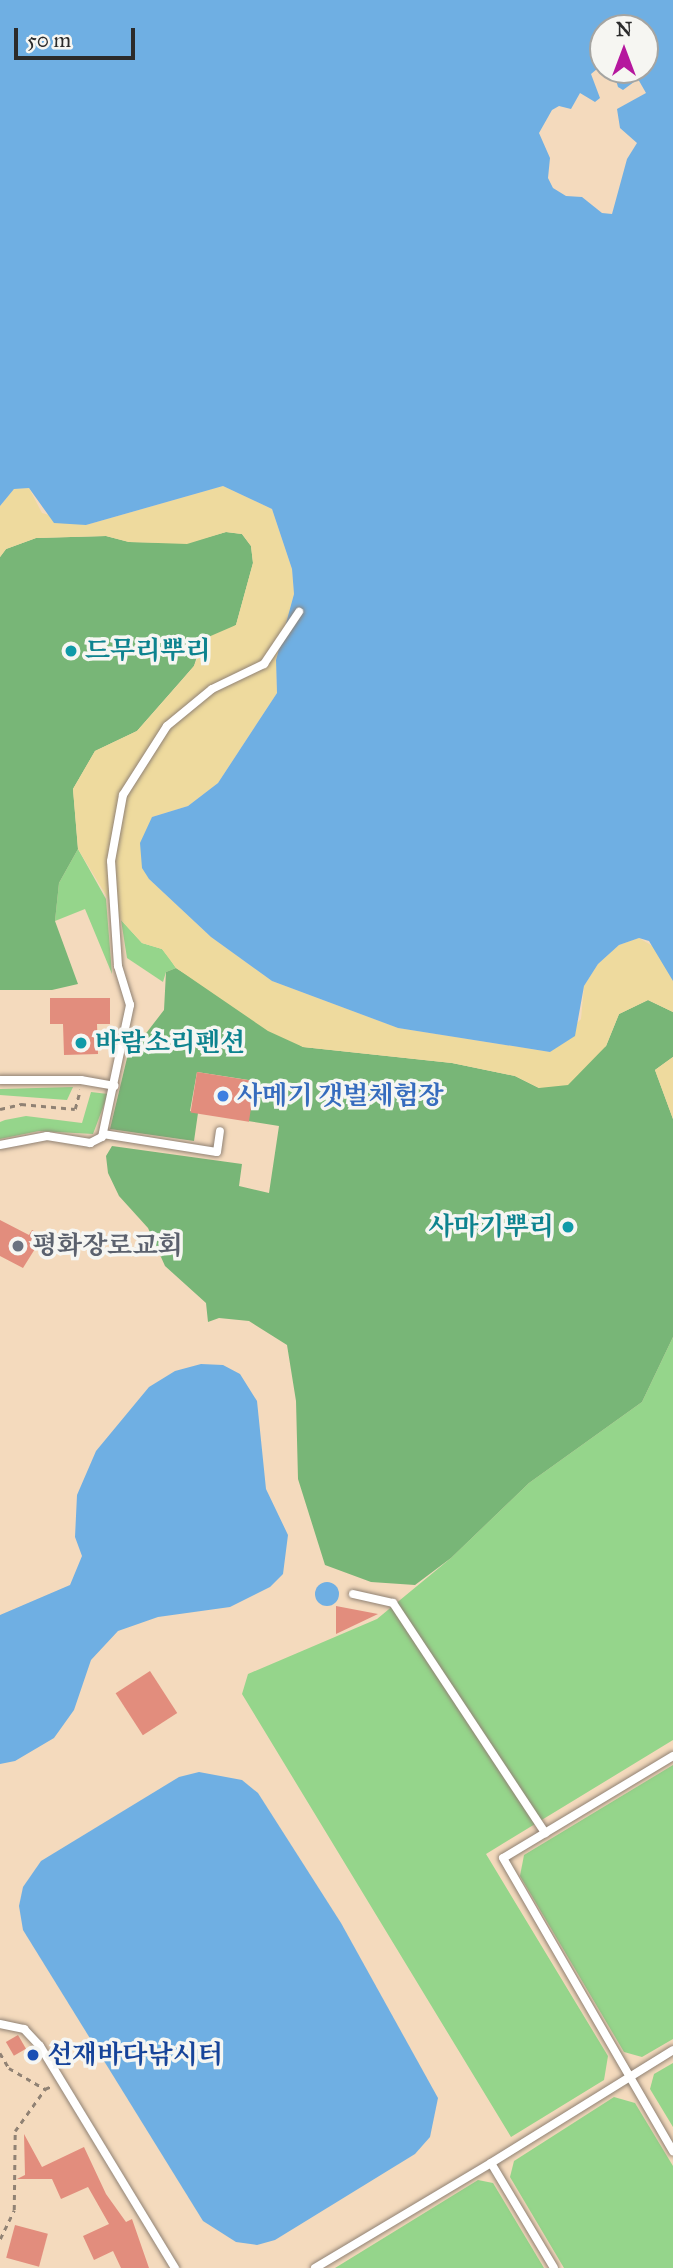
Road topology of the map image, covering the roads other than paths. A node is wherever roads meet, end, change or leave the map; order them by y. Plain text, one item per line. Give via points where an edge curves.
1 (299, 612) dead end
2 (0, 1080) edge
3 (114, 1086) junction
4 (220, 1130) dead end
5 (103, 1134) junction
6 (0, 1145) edge
7 (353, 1594) dead end
8 (673, 1756) edge
9 (545, 1833) junction
10 (0, 2024) edge
11 (673, 2050) edge
12 (627, 2077) junction
13 (673, 2151) edge
14 (491, 2163) junction
15 (175, 2268) edge
16 (315, 2268) edge
17 (554, 2268) edge

1 - 3 lane via 264,664 212,689 167,726 123,795 111,861 118,966 130,1005
2 - 3 lane via 83,1080
3 - 5 lane
4 - 5 lane via 217,1152
5 - 6 lane via 90,1143 47,1136
7 - 9 lane via 393,1603
8 - 9 lane
9 - 12 lane via 503,1858
10 - 15 lane via 24,2029 62,2081
11 - 12 lane
12 - 13 lane
12 - 14 lane
14 - 16 lane
14 - 17 lane

